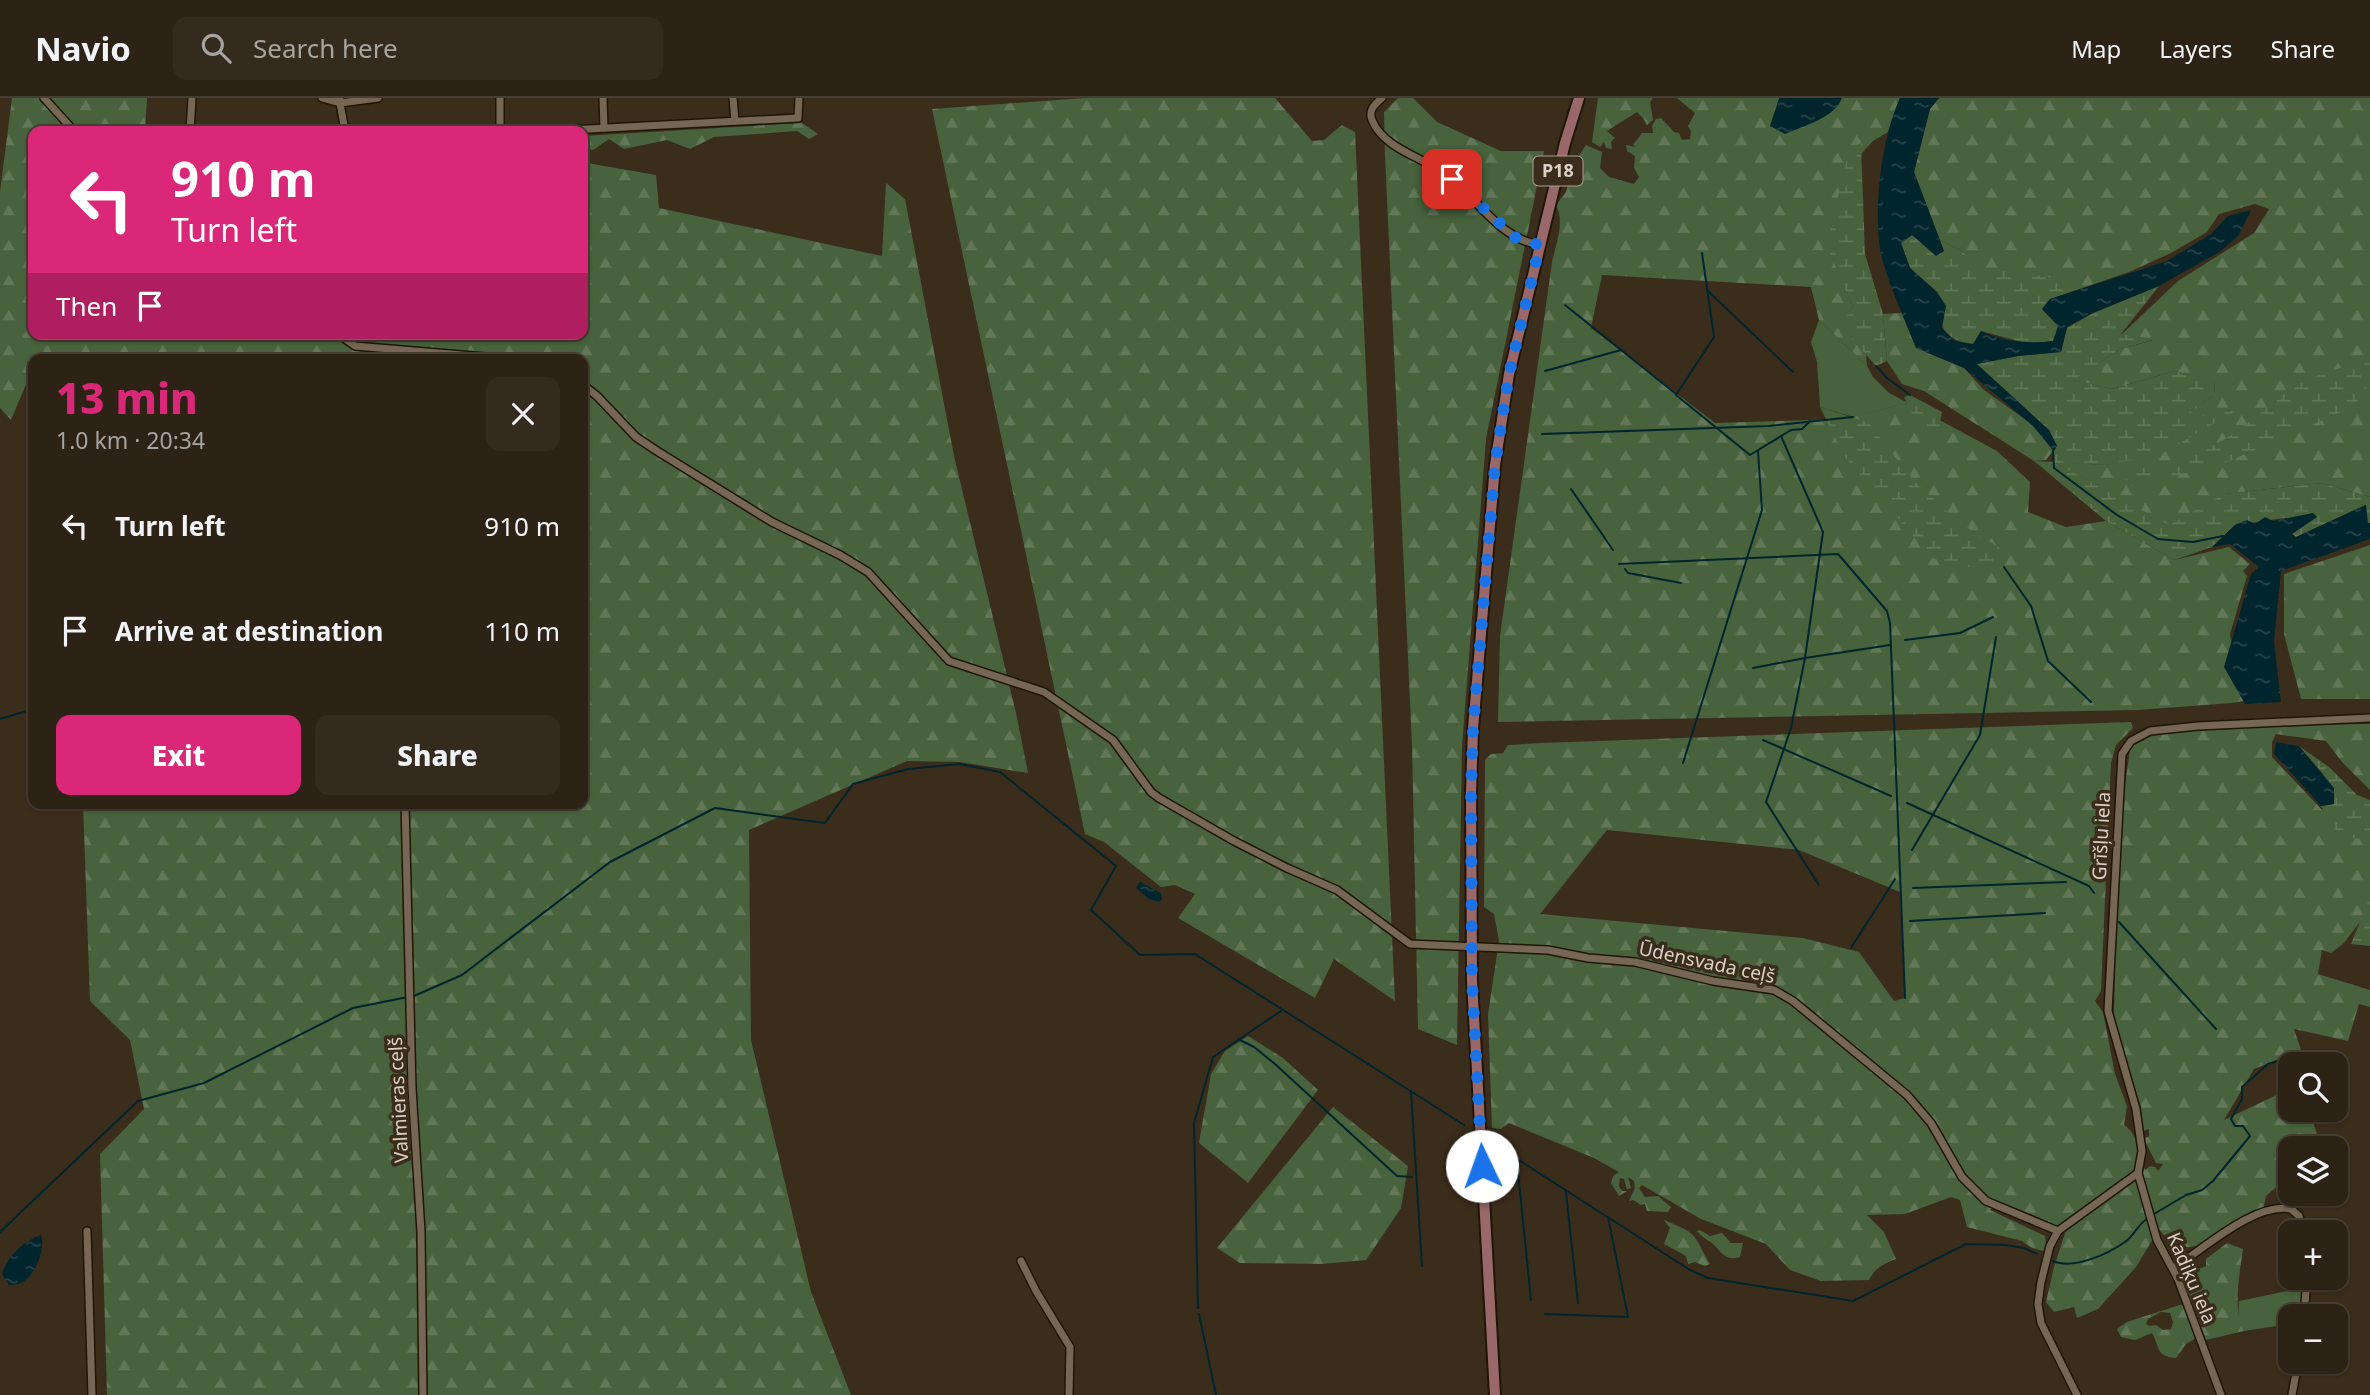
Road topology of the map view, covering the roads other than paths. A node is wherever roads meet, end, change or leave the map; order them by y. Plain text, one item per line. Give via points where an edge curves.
1 (44, 98) edge
2 (192, 98) edge
3 (323, 98) edge
4 (378, 98) edge
5 (498, 98) edge
6 (603, 98) edge
7 (733, 98) edge
8 (799, 98) edge
9 (1382, 98) edge
10 (1579, 98) edge
11 (340, 101) edge
12 (735, 121) junction
13 (69, 126) edge
14 (190, 126) edge
15 (344, 126) edge
16 (498, 126) edge
17 (604, 128) junction
18 (588, 129) edge
19 (1540, 245) junction
20 (346, 340) edge
21 (450, 354) edge
22 (588, 389) edge
23 (2370, 718) edge
24 (405, 809) edge
25 (1471, 946) junction
26 (2138, 1173) junction
27 (2300, 1220) edge
28 (87, 1231) dead end
29 (2057, 1231) junction
30 (1021, 1261) dead end
31 (2173, 1268) junction
32 (2296, 1374) edge
33 (92, 1395) edge
34 (423, 1395) edge
35 (1069, 1395) edge
36 (1495, 1395) edge
37 (2077, 1395) edge
38 (2221, 1395) edge
39 (2292, 1395) edge

1 - 13 street
2 - 14 street
3 - 11 street
4 - 11 street
5 - 16 street
6 - 17 street
7 - 12 street
8 - 12 street via 798,118
9 - 19 street via 1370,117 1378,132 1452,179 1517,239
10 - 19 main road, P18
11 - 15 street
12 - 17 street
17 - 18 street
19 - 25 main road, P18 via 1509,374 1495,465 1473,729
20 - 21 street via 355,346
22 - 25 street, Ūdensvada ceļš via 657,452 772,522 868,572 949,661 1044,692 1076,712 1113,740 1151,792 1184,815 1337,890 1410,944
23 - 26 street, Grīšļu iela via 2150,731 2131,741 2122,754 2108,1012 2136,1109 2142,1151
24 - 34 street, Valmieras ceļš
25 - 29 street, Ūdensvada ceļš via 1635,962 1775,991 1907,1094 1931,1123 1962,1177 1986,1201
25 - 36 main road, P18
26 - 29 street
26 - 31 street, Kadiķu iela via 2160,1247
27 - 31 street via 2291,1209 2271,1209
28 - 33 street
29 - 37 street via 2038,1304 2048,1341
30 - 35 street via 1070,1347
31 - 38 street, Kadiķu iela
32 - 39 street

